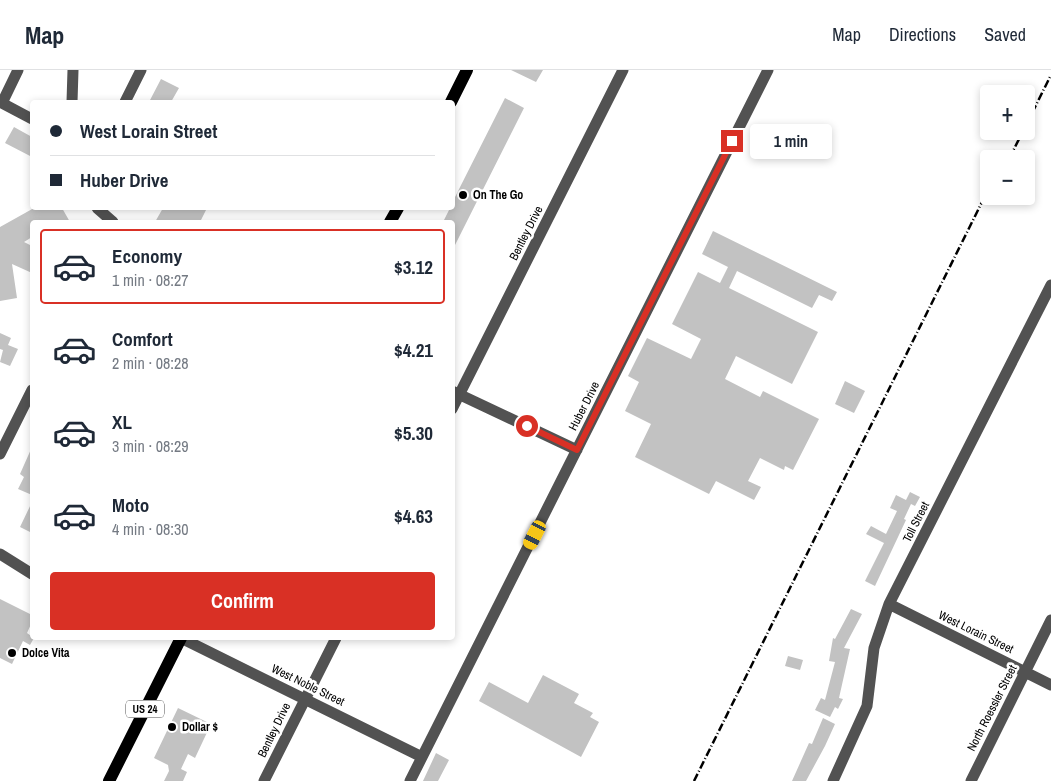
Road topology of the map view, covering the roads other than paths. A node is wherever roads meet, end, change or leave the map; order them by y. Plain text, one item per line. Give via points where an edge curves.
1 (18, 70) edge
2 (73, 70) edge
3 (141, 70) edge
4 (467, 70) edge
5 (623, 70) edge
6 (768, 70) edge
7 (72, 100) edge
8 (126, 100) edge
9 (452, 100) edge
10 (30, 118) edge
11 (99, 210) edge
12 (110, 220) edge
13 (1051, 285) edge
14 (456, 393) edge
15 (30, 394) edge
16 (577, 450) junction
17 (0, 454) edge
18 (0, 554) edge
19 (30, 573) edge
20 (889, 604) junction
21 (1051, 620) edge
22 (179, 640) edge
23 (184, 640) edge
24 (335, 640) edge
25 (1026, 672) junction
26 (1051, 685) edge
27 (305, 698) junction
28 (422, 757) junction
29 (109, 781) edge
30 (264, 781) edge
31 (410, 781) edge
32 (833, 781) edge
33 (971, 781) edge

1 - 10 street via 2,103
2 - 7 street
3 - 8 street
4 - 9 main road
5 - 14 street, Bentley Drive
6 - 16 street, Huber Drive
11 - 12 street
13 - 20 street, Toll Street
14 - 16 street
15 - 17 street
16 - 28 street, Huber Drive
18 - 19 street
20 - 25 street, West Lorain Street
20 - 32 street, Toll Street via 874,648 867,706
21 - 25 street, North Roessler Street
22 - 29 main road, US 24
23 - 27 street, West Noble Street
24 - 27 street, Bentley Drive
25 - 26 street, West Lorain Street
25 - 33 street, North Roessler Street
27 - 28 street, West Noble Street
27 - 30 street, Bentley Drive
28 - 31 street, Huber Drive

